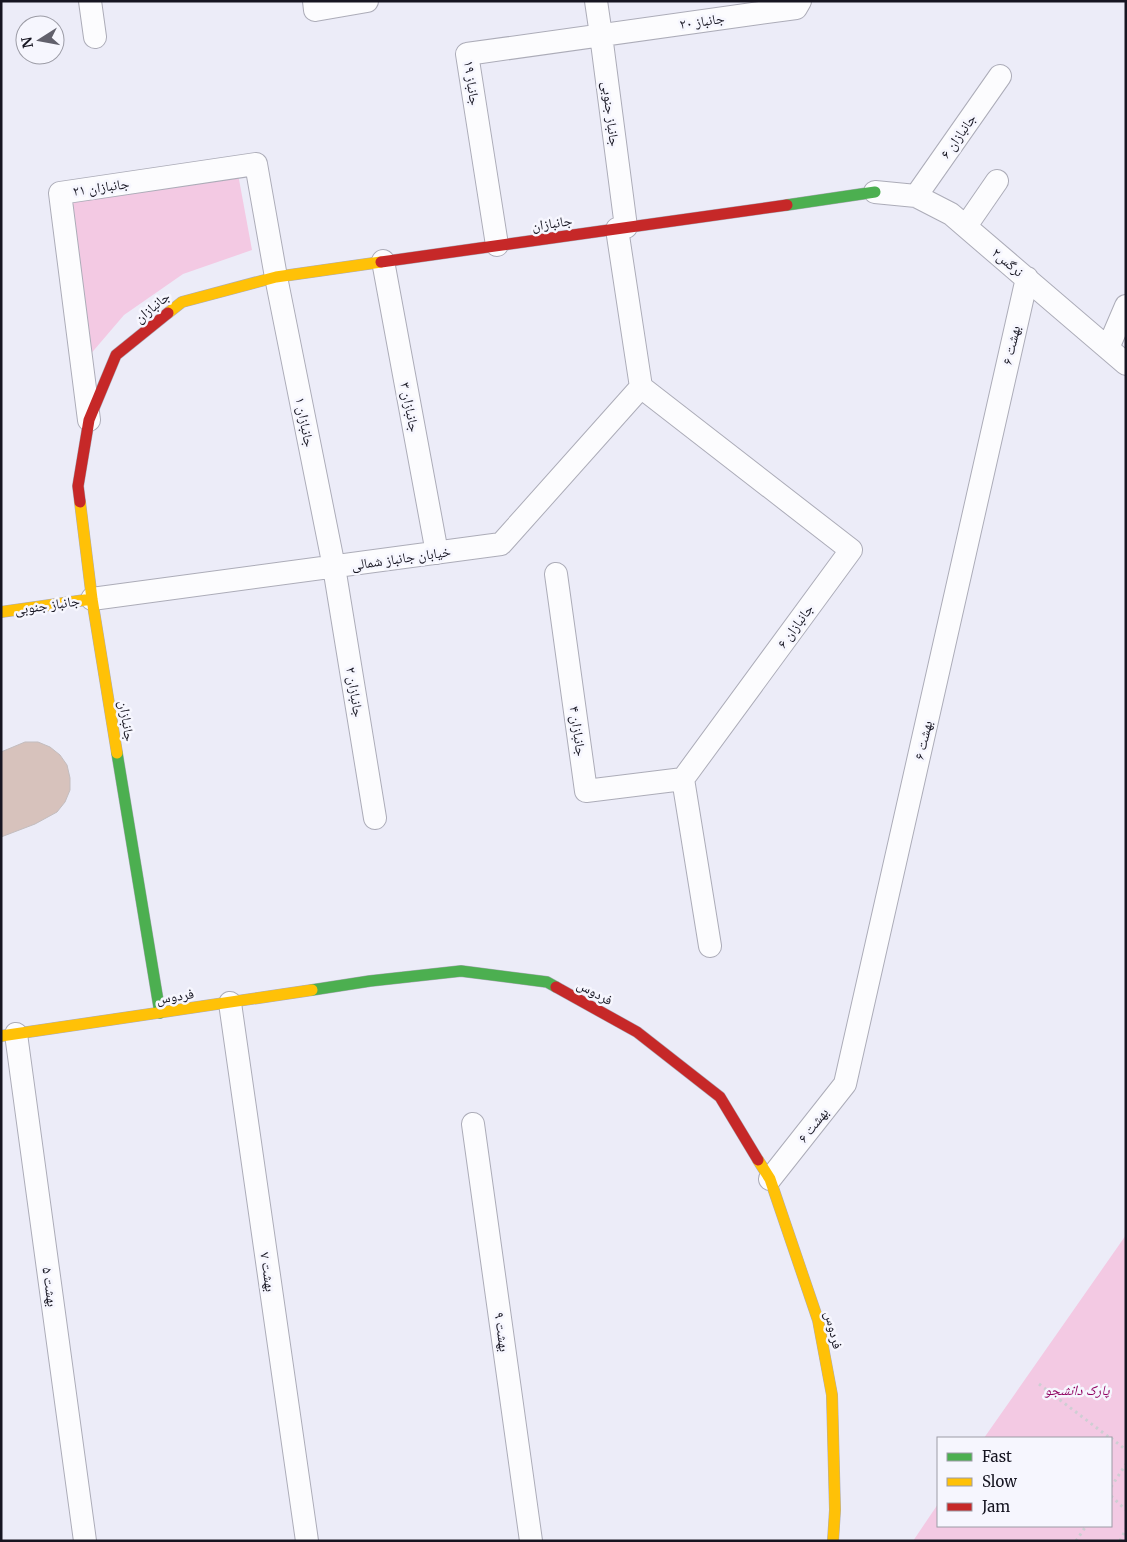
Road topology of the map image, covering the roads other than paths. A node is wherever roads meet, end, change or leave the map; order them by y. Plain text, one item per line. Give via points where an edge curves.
1 (90, 1) edge
2 (314, 1) edge
3 (367, 1) edge
4 (596, 1) edge
5 (800, 1) edge
6 (602, 35) junction
7 (95, 37) dead end
8 (1000, 76) dead end
9 (997, 181) dead end
10 (875, 192) joint
11 (916, 196) junction
12 (966, 226) junction
13 (621, 228) junction
14 (497, 245) junction
15 (383, 262) junction
16 (276, 277) junction
17 (1027, 278) junction
18 (1126, 306) edge
19 (1108, 348) junction
20 (1126, 364) edge
21 (640, 387) junction
22 (89, 420) junction
23 (437, 553) junction
24 (334, 566) junction
25 (556, 574) dead end
26 (92, 599) junction
27 (1, 612) edge
28 (683, 779) junction
29 (375, 818) dead end
30 (710, 946) dead end
31 (230, 1003) junction
32 (160, 1014) junction
33 (8, 1035) edge
34 (473, 1124) dead end
35 (770, 1179) junction
36 (85, 1541) edge
37 (307, 1541) edge
38 (531, 1541) edge
39 (833, 1541) edge

1 - 7 street
2 - 3 street via 315,10
4 - 6 street, جانباز جنوبی
5 - 6 street, جانباز ۲۰ via 796,8
6 - 13 street, جانباز جنوبی
6 - 14 street, جانباز ۱۹ via 467,54
8 - 11 street, جانبازان ۶
9 - 12 street
10 - 11 street, نرگس۲
10 - 13 street, جانبازان
11 - 12 street, نرگس۲ via 951,214
12 - 17 street, نرگس۲
13 - 14 street, جانبازان
13 - 21 street, جانباز جنوبی
14 - 15 street, جانبازان
15 - 16 street, جانبازان
15 - 23 street, جانبازان ۳
16 - 22 street, جانبازان via 182,302 116,355
16 - 22 street, جانبازان ۲۱ via 256,164 60,192
16 - 24 street, جانبازان ۱
17 - 19 street, نرگس۲
17 - 35 street, بهشت ۶ via 845,1084
18 - 19 street
19 - 20 street, نرگس۲
21 - 23 street, خیابان جانباز شمالی via 501,544
21 - 28 street, جانبازان ۶ via 851,550
22 - 26 street, جانبازان via 78,486
23 - 24 street, خیابان جانباز شمالی
24 - 26 street, خیابان جانباز شمالی
24 - 29 street, جانبازان ۲
25 - 28 street, جانبازان ۴ via 586,791
26 - 27 street, جانباز جنوبی
26 - 32 street, جانبازان
28 - 30 street
31 - 32 street, فردوس
31 - 35 street, فردوس via 370,981 461,971 547,982 637,1032 720,1097
31 - 37 street, بهشت ۷
32 - 33 street, فردوس
33 - 36 street, بهشت ۵
34 - 38 street, بهشت ۹
35 - 39 street, فردوس via 818,1320 832,1395

